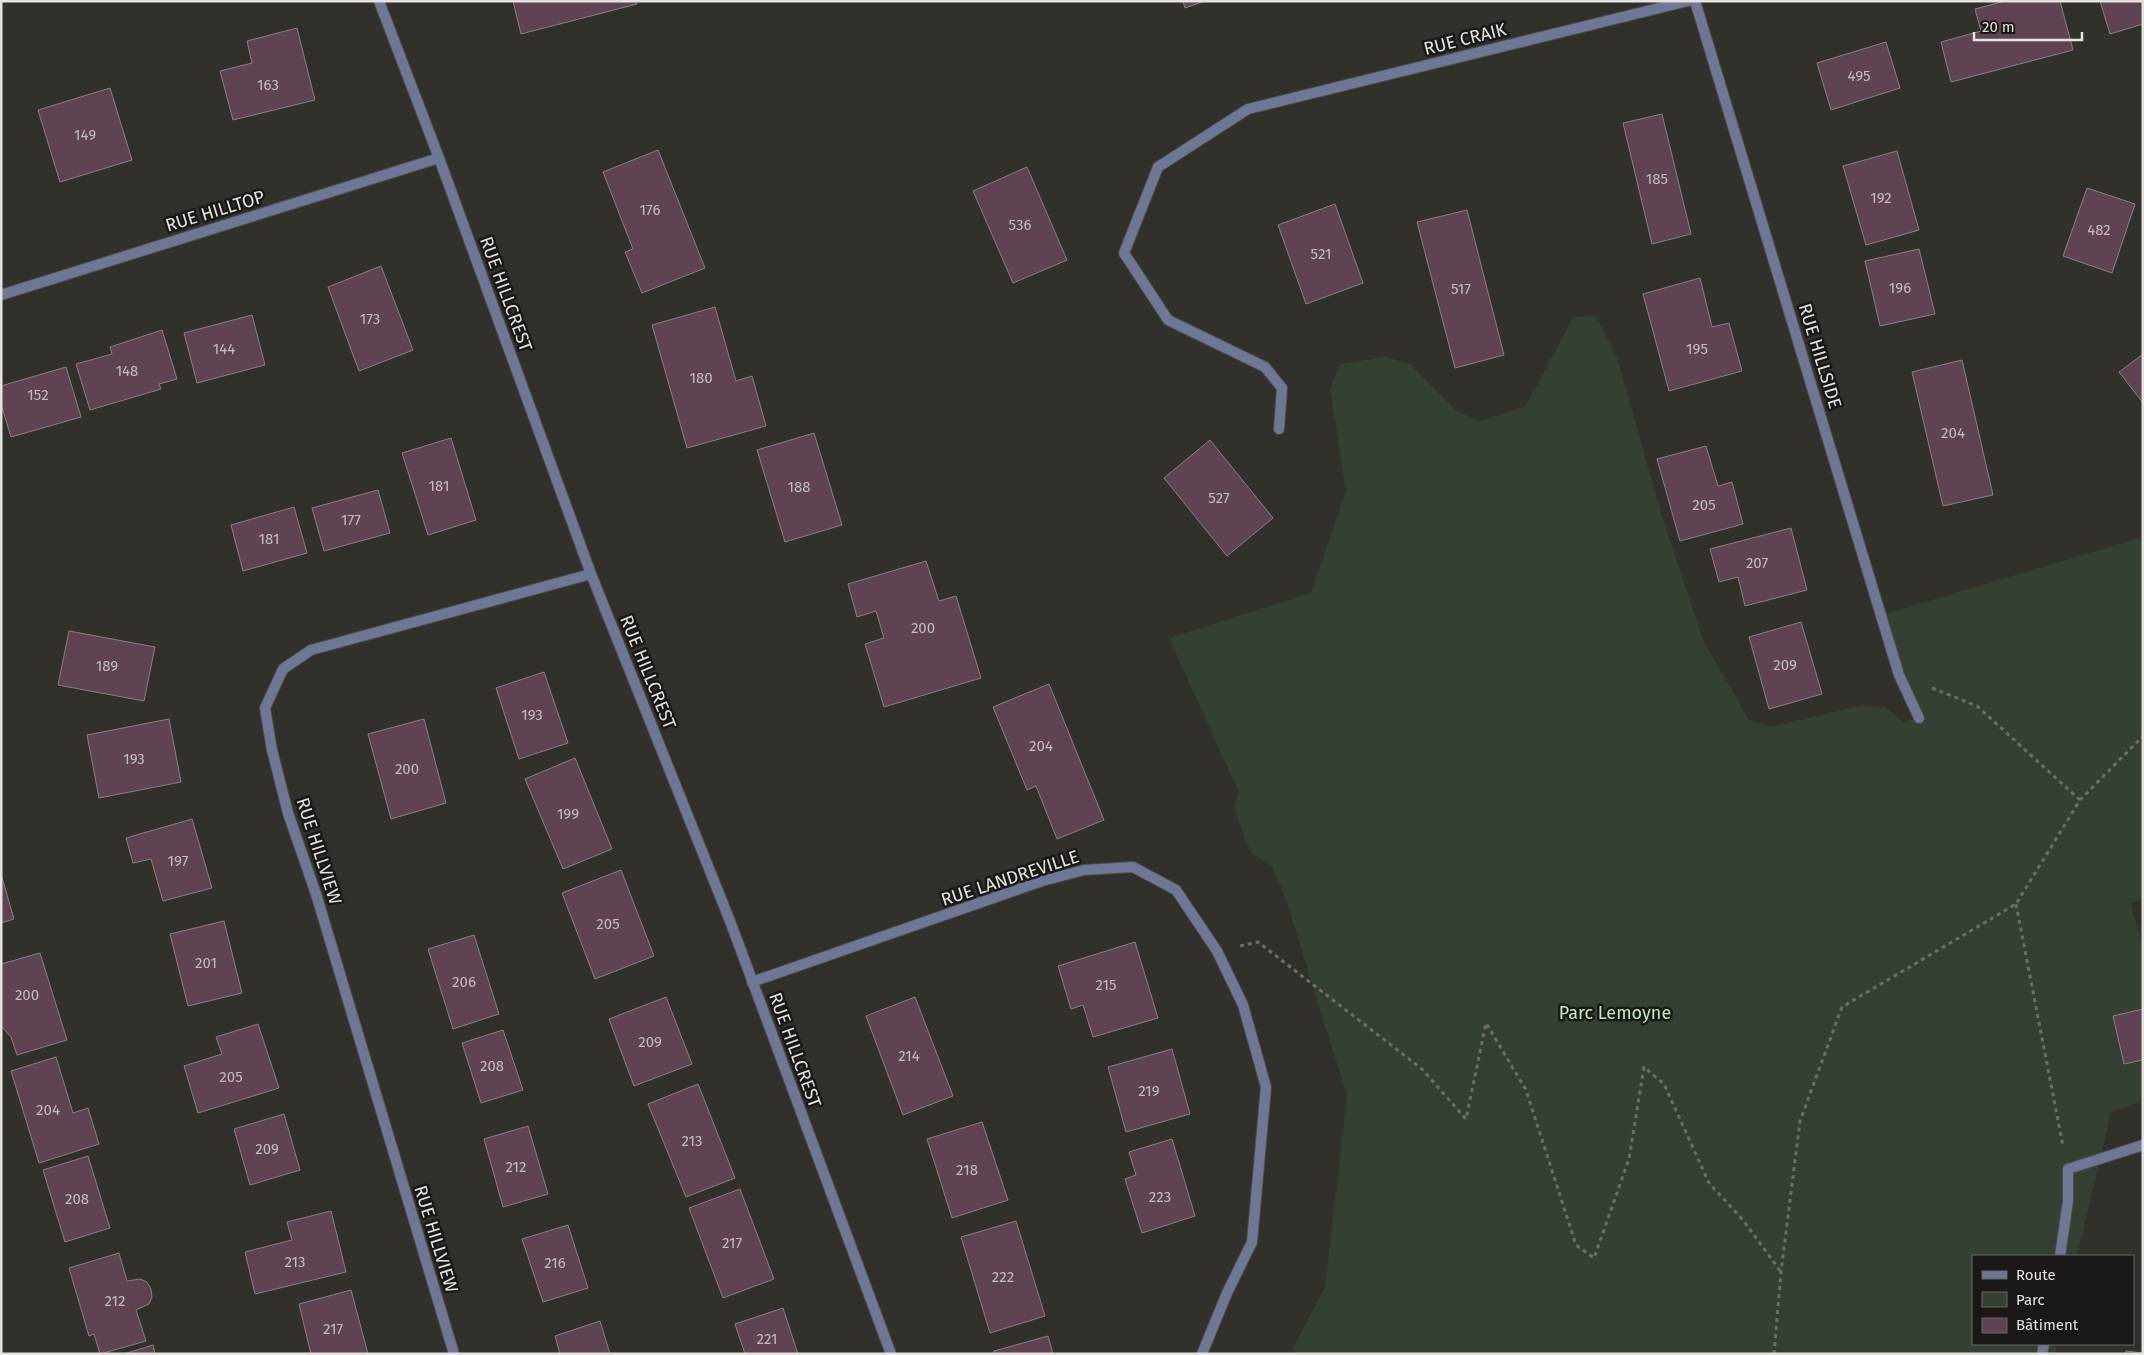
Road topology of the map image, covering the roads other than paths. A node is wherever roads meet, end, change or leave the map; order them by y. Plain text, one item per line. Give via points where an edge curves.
1 (379, 1) edge
2 (1688, 1) edge
3 (1696, 1) edge
4 (439, 158) junction
5 (1, 295) edge
6 (1279, 429) dead end
7 (591, 574) junction
8 (1919, 718) dead end
9 (752, 982) junction
10 (2143, 1145) edge
11 (2060, 1255) edge
12 (454, 1354) edge
13 (891, 1354) edge
14 (1202, 1354) edge

1 - 4 street, RUE HILLCREST
2 - 6 street, RUE CRAIK via 1248,109 1158,167 1124,253 1168,320 1265,367 1282,388
3 - 8 street, RUE HILLSIDE via 1899,675
4 - 5 street, RUE HILLTOP
4 - 7 street, RUE HILLCREST
7 - 9 street, RUE HILLCREST
7 - 12 street, RUE HILLVIEW via 311,650 283,670 265,708 288,813 316,894
9 - 13 street, RUE HILLCREST
9 - 14 street, RUE LANDREVILLE via 1042,881 1084,870 1133,867 1176,890 1217,951 1243,1005 1266,1087 1252,1242
10 - 11 street via 2068,1169 2068,1201

